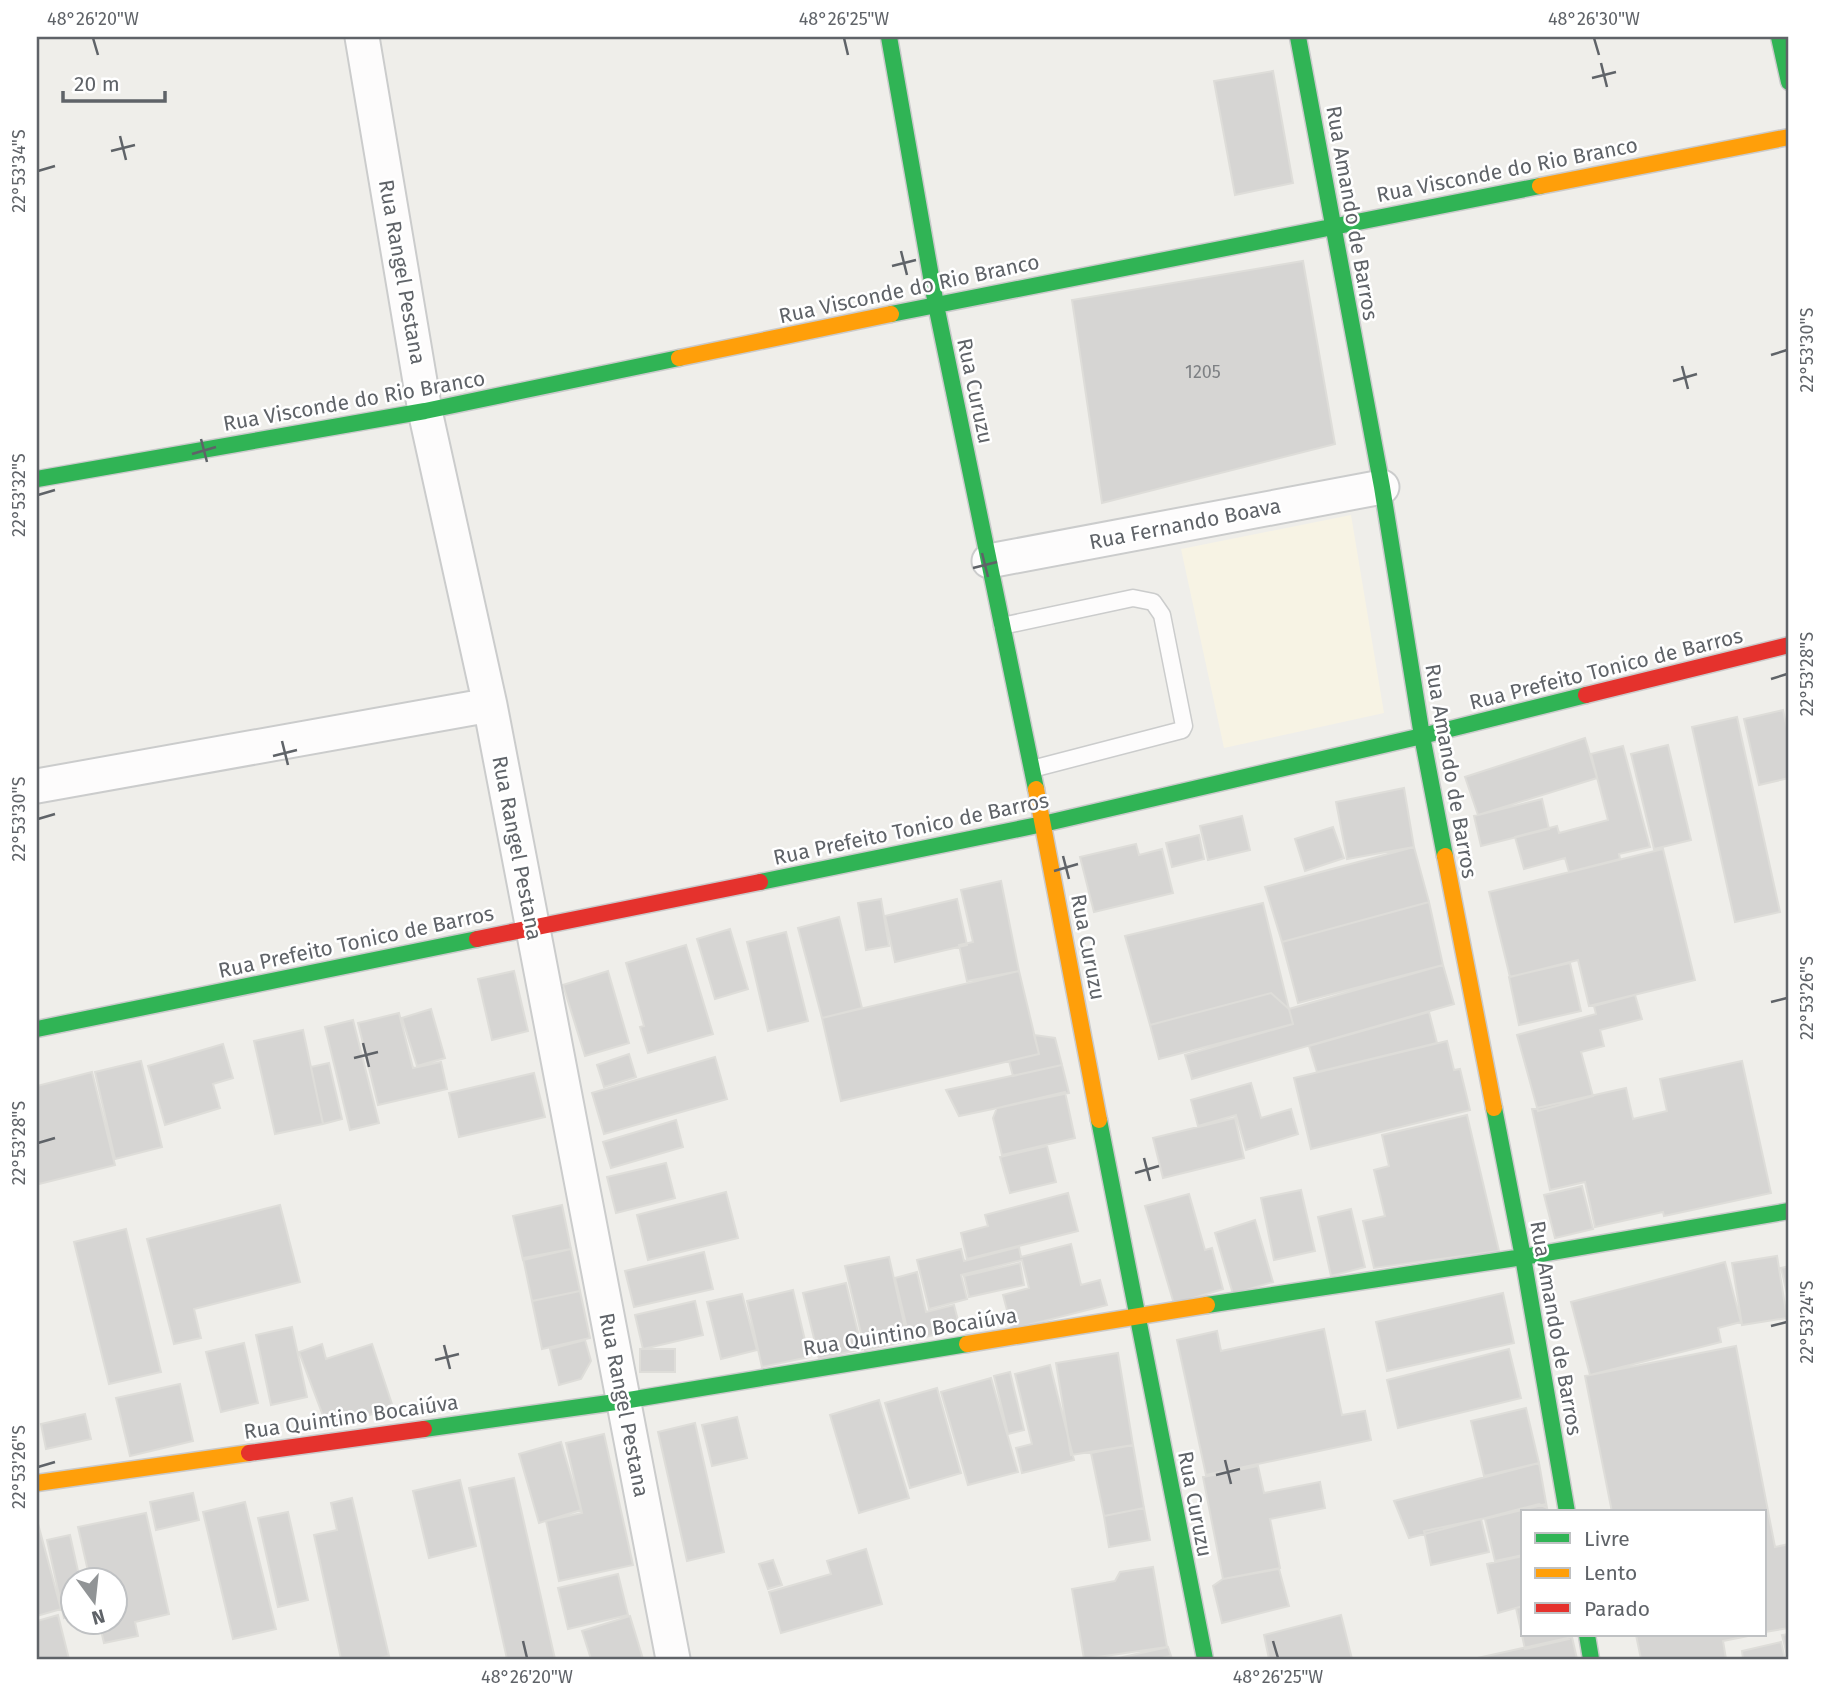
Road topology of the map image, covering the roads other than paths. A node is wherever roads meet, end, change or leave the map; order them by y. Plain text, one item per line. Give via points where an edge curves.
1 (362, 37) edge
2 (889, 37) edge
3 (1298, 37) edge
4 (1779, 37) edge
5 (1789, 82) edge
6 (1789, 137) edge
7 (1332, 225) junction
8 (936, 305) junction
9 (425, 411) junction
10 (37, 479) edge
11 (1382, 487) junction
12 (989, 562) junction
13 (1002, 626) junction
14 (1789, 645) edge
15 (490, 705) junction
16 (1422, 736) junction
17 (1032, 769) junction
18 (37, 786) edge
19 (1044, 824) junction
20 (531, 927) junction
21 (37, 1030) edge
22 (1789, 1210) edge
23 (1523, 1257) junction
24 (1136, 1316) junction
25 (623, 1401) junction
26 (37, 1483) edge
27 (1567, 1510) edge
28 (1587, 1636) edge
29 (673, 1659) edge
30 (1205, 1659) edge
31 (1591, 1659) edge

1 - 9 street, Rua Rangel Pestana
2 - 8 street, Rua Curuzu
3 - 7 street, Rua Amando de Barros
4 - 5 street
6 - 7 street, Rua Visconde do Rio Branco
7 - 8 street, Rua Visconde do Rio Branco
7 - 11 street, Rua Amando de Barros
8 - 9 street, Rua Visconde do Rio Branco
8 - 12 street, Rua Curuzu
9 - 10 street, Rua Visconde do Rio Branco
9 - 15 street, Rua Rangel Pestana
11 - 12 street, Rua Fernando Boava
11 - 16 street, Rua Amando de Barros
12 - 13 street, Rua Curuzu
13 - 17 street, Rua Curuzu
13 - 17 lane via 1133,597 1153,602 1163,615 1182,730
14 - 16 street, Rua Prefeito Tonico de Barros
15 - 18 street
15 - 20 street, Rua Rangel Pestana
16 - 19 street, Rua Prefeito Tonico de Barros
16 - 23 street, Rua Amando de Barros
17 - 19 street, Rua Curuzu
19 - 20 street, Rua Prefeito Tonico de Barros
19 - 24 street, Rua Curuzu
20 - 21 street, Rua Prefeito Tonico de Barros
20 - 25 street, Rua Rangel Pestana
22 - 23 street, Rua Quintino Bocaiúva
23 - 24 street, Rua Quintino Bocaiúva
23 - 27 street, Rua Amando de Barros
24 - 25 street, Rua Quintino Bocaiúva
24 - 30 street, Rua Curuzu
25 - 26 street, Rua Quintino Bocaiúva
25 - 29 street, Rua Rangel Pestana
28 - 31 street

